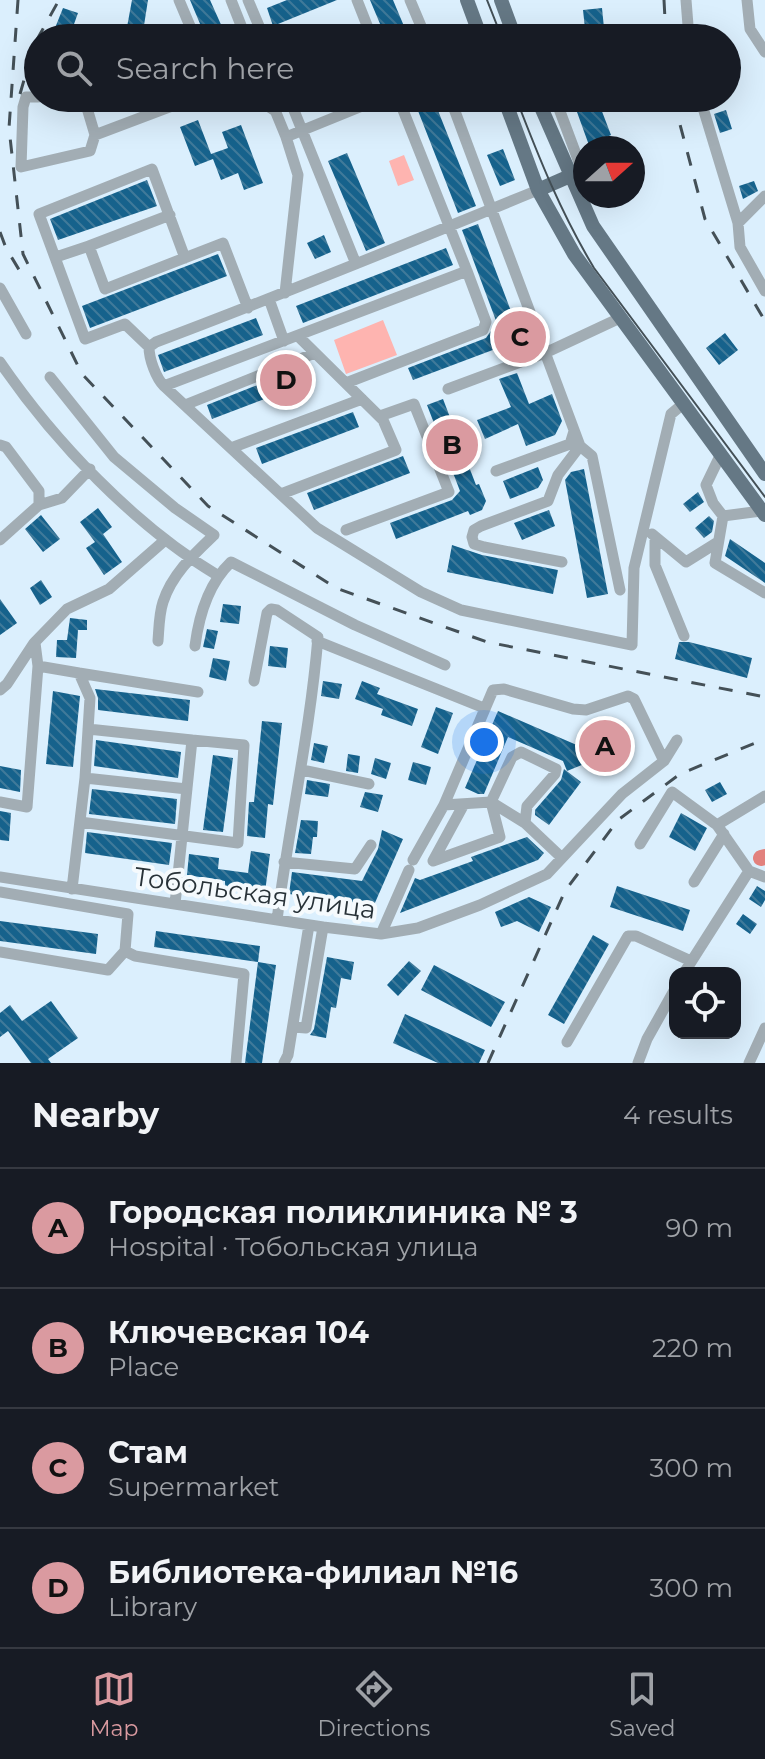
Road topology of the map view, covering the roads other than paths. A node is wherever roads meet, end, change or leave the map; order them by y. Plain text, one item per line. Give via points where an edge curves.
1 (179, 0) edge
2 (231, 0) edge
3 (248, 0) edge
4 (357, 0) edge
5 (410, 0) edge
6 (467, 0) edge
7 (501, 0) edge
8 (686, 0) edge
9 (747, 0) edge
10 (189, 24) edge
11 (240, 24) edge
12 (258, 24) edge
13 (366, 24) edge
14 (420, 24) edge
15 (476, 24) edge
16 (510, 24) edge
17 (688, 24) edge
18 (765, 52) edge
19 (24, 104) edge
20 (88, 112) edge
21 (156, 112) edge
22 (275, 112) edge
23 (295, 112) edge
24 (347, 112) edge
25 (404, 112) edge
26 (455, 112) edge
27 (509, 112) edge
28 (550, 112) edge
29 (704, 112) edge
30 (303, 130) junction
31 (95, 135) junction
32 (286, 137) junction
33 (572, 181) junction
34 (538, 190) junction
35 (765, 196) edge
36 (492, 209) junction
37 (170, 215) junction
38 (738, 223) junction
39 (450, 227) junction
40 (89, 246) junction
41 (56, 257) junction
42 (185, 258) junction
43 (356, 264) junction
44 (467, 271) junction
45 (0, 288) edge
46 (765, 291) edge
47 (285, 293) junction
48 (269, 299) junction
49 (248, 308) junction
50 (614, 322) junction
51 (26, 334) dead end
52 (298, 336) junction
53 (284, 341) junction
54 (149, 347) junction
55 (315, 353) junction
56 (545, 353) junction
57 (0, 362) edge
58 (50, 377) dead end
59 (346, 383) junction
60 (164, 386) junction
61 (448, 389) dead end
62 (362, 399) junction
63 (683, 404) junction
64 (185, 405) junction
65 (380, 416) junction
66 (574, 430) junction
67 (0, 445) edge
68 (580, 446) junction
69 (231, 448) junction
70 (720, 456) junction
71 (90, 469) junction
72 (496, 471) dead end
73 (765, 474) edge
74 (281, 494) junction
75 (39, 505) junction
76 (763, 513) edge
77 (723, 516) junction
78 (644, 524) junction
79 (346, 530) dead end
80 (655, 538) junction
81 (0, 540) edge
82 (164, 541) junction
83 (718, 542) junction
84 (189, 558) junction
85 (562, 562) dead end
86 (217, 575) junction
87 (620, 590) dead end
88 (765, 593) edge
89 (684, 636) dead end
90 (158, 641) dead end
91 (317, 641) junction
92 (34, 643) junction
93 (195, 646) dead end
94 (445, 665) dead end
95 (38, 666) junction
96 (79, 673) junction
97 (254, 681) dead end
98 (0, 690) edge
99 (198, 692) dead end
100 (484, 708) junction
101 (88, 729) junction
102 (192, 740) junction
103 (677, 740) dead end
104 (664, 761) junction
105 (302, 770) junction
106 (85, 778) junction
107 (369, 784) dead end
108 (187, 789) junction
109 (765, 796) edge
110 (0, 802) edge
111 (491, 802) junction
112 (464, 804) junction
113 (444, 805) junction
114 (80, 822) junction
115 (525, 823) junction
116 (721, 829) junction
117 (181, 835) junction
118 (640, 844) dead end
119 (371, 845) dead end
120 (561, 857) junction
121 (284, 862) junction
122 (749, 871) junction
123 (0, 877) edge
124 (765, 877) edge
125 (694, 882) dead end
126 (72, 889) junction
127 (0, 892) edge
128 (130, 898) junction
129 (175, 904) junction
130 (128, 914) junction
131 (277, 920) junction
132 (309, 925) junction
133 (323, 927) junction
134 (381, 934) junction
135 (125, 951) junction
136 (0, 952) edge
137 (691, 961) junction
138 (688, 967) edge
139 (669, 1000) edge
140 (293, 1027) junction
141 (765, 1028) edge
142 (567, 1042) dead end
143 (236, 1063) edge
144 (284, 1063) edge
145 (638, 1063) edge
146 (749, 1063) edge

1 - 10 street
2 - 11 street
3 - 12 street
4 - 13 street
5 - 14 street
6 - 15 main road
7 - 16 main road
8 - 17 street
9 - 18 street via 750,29
19 - 31 street via 21,167 90,151
20 - 31 street
21 - 31 street
22 - 32 street
23 - 30 street
24 - 30 street
25 - 39 street
26 - 36 street
27 - 34 main road
28 - 33 main road
29 - 38 street
30 - 32 street
30 - 43 street
32 - 47 street via 298,175
33 - 34 main road
33 - 73 main road via 593,226
34 - 36 street
34 - 50 main road
35 - 38 street
36 - 39 street
36 - 56 street
37 - 40 street
37 - 41 street via 152,169 39,214
37 - 42 street
38 - 46 street via 740,247
39 - 43 street
39 - 44 street
40 - 41 street
40 - 42 street via 105,289
41 - 54 street via 85,339 125,324
42 - 49 street via 223,243
43 - 47 street
44 - 52 street
44 - 59 street via 486,322 483,330
45 - 51 street
47 - 48 street
48 - 49 street
48 - 53 street
49 - 54 street
50 - 56 street
50 - 63 main road
52 - 53 street
52 - 55 street
53 - 60 street
54 - 60 street
55 - 59 street
55 - 64 street
56 - 61 street
56 - 66 street
57 - 71 street
58 - 84 street via 114,457 214,535
59 - 62 street
60 - 64 street
62 - 65 street
62 - 69 street
63 - 70 main road
63 - 78 street via 671,414
64 - 69 street
65 - 74 street via 396,450
65 - 79 street via 414,404 449,492
66 - 68 street
66 - 72 street via 570,444
67 - 75 street via 39,491
68 - 85 street via 558,475 548,501 481,526 472,537 474,544
68 - 87 street via 592,456
69 - 74 street
70 - 76 main road
70 - 77 street via 706,485
71 - 75 street via 62,498
71 - 82 street
74 - 78 street via 317,528 421,592 461,610 632,645 634,568
75 - 81 street
76 - 77 street
77 - 83 street
78 - 80 street
80 - 83 street via 686,562
80 - 89 street via 655,565
82 - 84 street
82 - 92 street via 109,589 67,609
83 - 88 street via 715,563
84 - 86 street
84 - 90 street via 163,603
86 - 93 street via 199,616
86 - 94 street via 231,562
91 - 97 street via 314,633 271,609
91 - 100 street
91 - 105 street
92 - 95 street
92 - 98 street
95 - 96 street
95 - 110 street via 27,807
96 - 99 street
96 - 101 street via 90,698
100 - 104 street via 493,690 504,689 586,710 628,696 638,705
100 - 113 street
101 - 102 street
101 - 106 street
102 - 108 street
102 - 117 street via 244,745 238,843
103 - 104 street, Тобольская улица
104 - 120 street, Тобольская улица via 622,794
105 - 107 street
105 - 121 street
106 - 108 street
106 - 114 street
108 - 117 street
109 - 116 street
111 - 112 street
111 - 112 street via 500,837 433,861
111 - 115 street
111 - 115 street via 515,754 556,769 527,806
112 - 113 street
113 - 134 street
114 - 117 street
114 - 126 street
115 - 120 street
116 - 118 street via 672,792
116 - 122 street
116 - 125 street
117 - 129 street
119 - 121 street via 350,870
120 - 134 street, Тобольская улица via 547,874 523,887 418,928
121 - 131 street
122 - 124 street
122 - 137 street
123 - 126 street, Тобольская улица
126 - 128 street, Тобольская улица
127 - 130 street
128 - 129 street, Тобольская улица
128 - 130 street
129 - 131 street, Тобольская улица
130 - 135 street
131 - 132 street, Тобольская улица
132 - 133 street, Тобольская улица
132 - 140 street
133 - 134 street, Тобольская улица
133 - 140 street via 306,1028
135 - 136 street via 108,970
135 - 143 street via 244,974
137 - 138 street
137 - 142 street via 628,936
139 - 145 street
140 - 144 street
141 - 146 street

